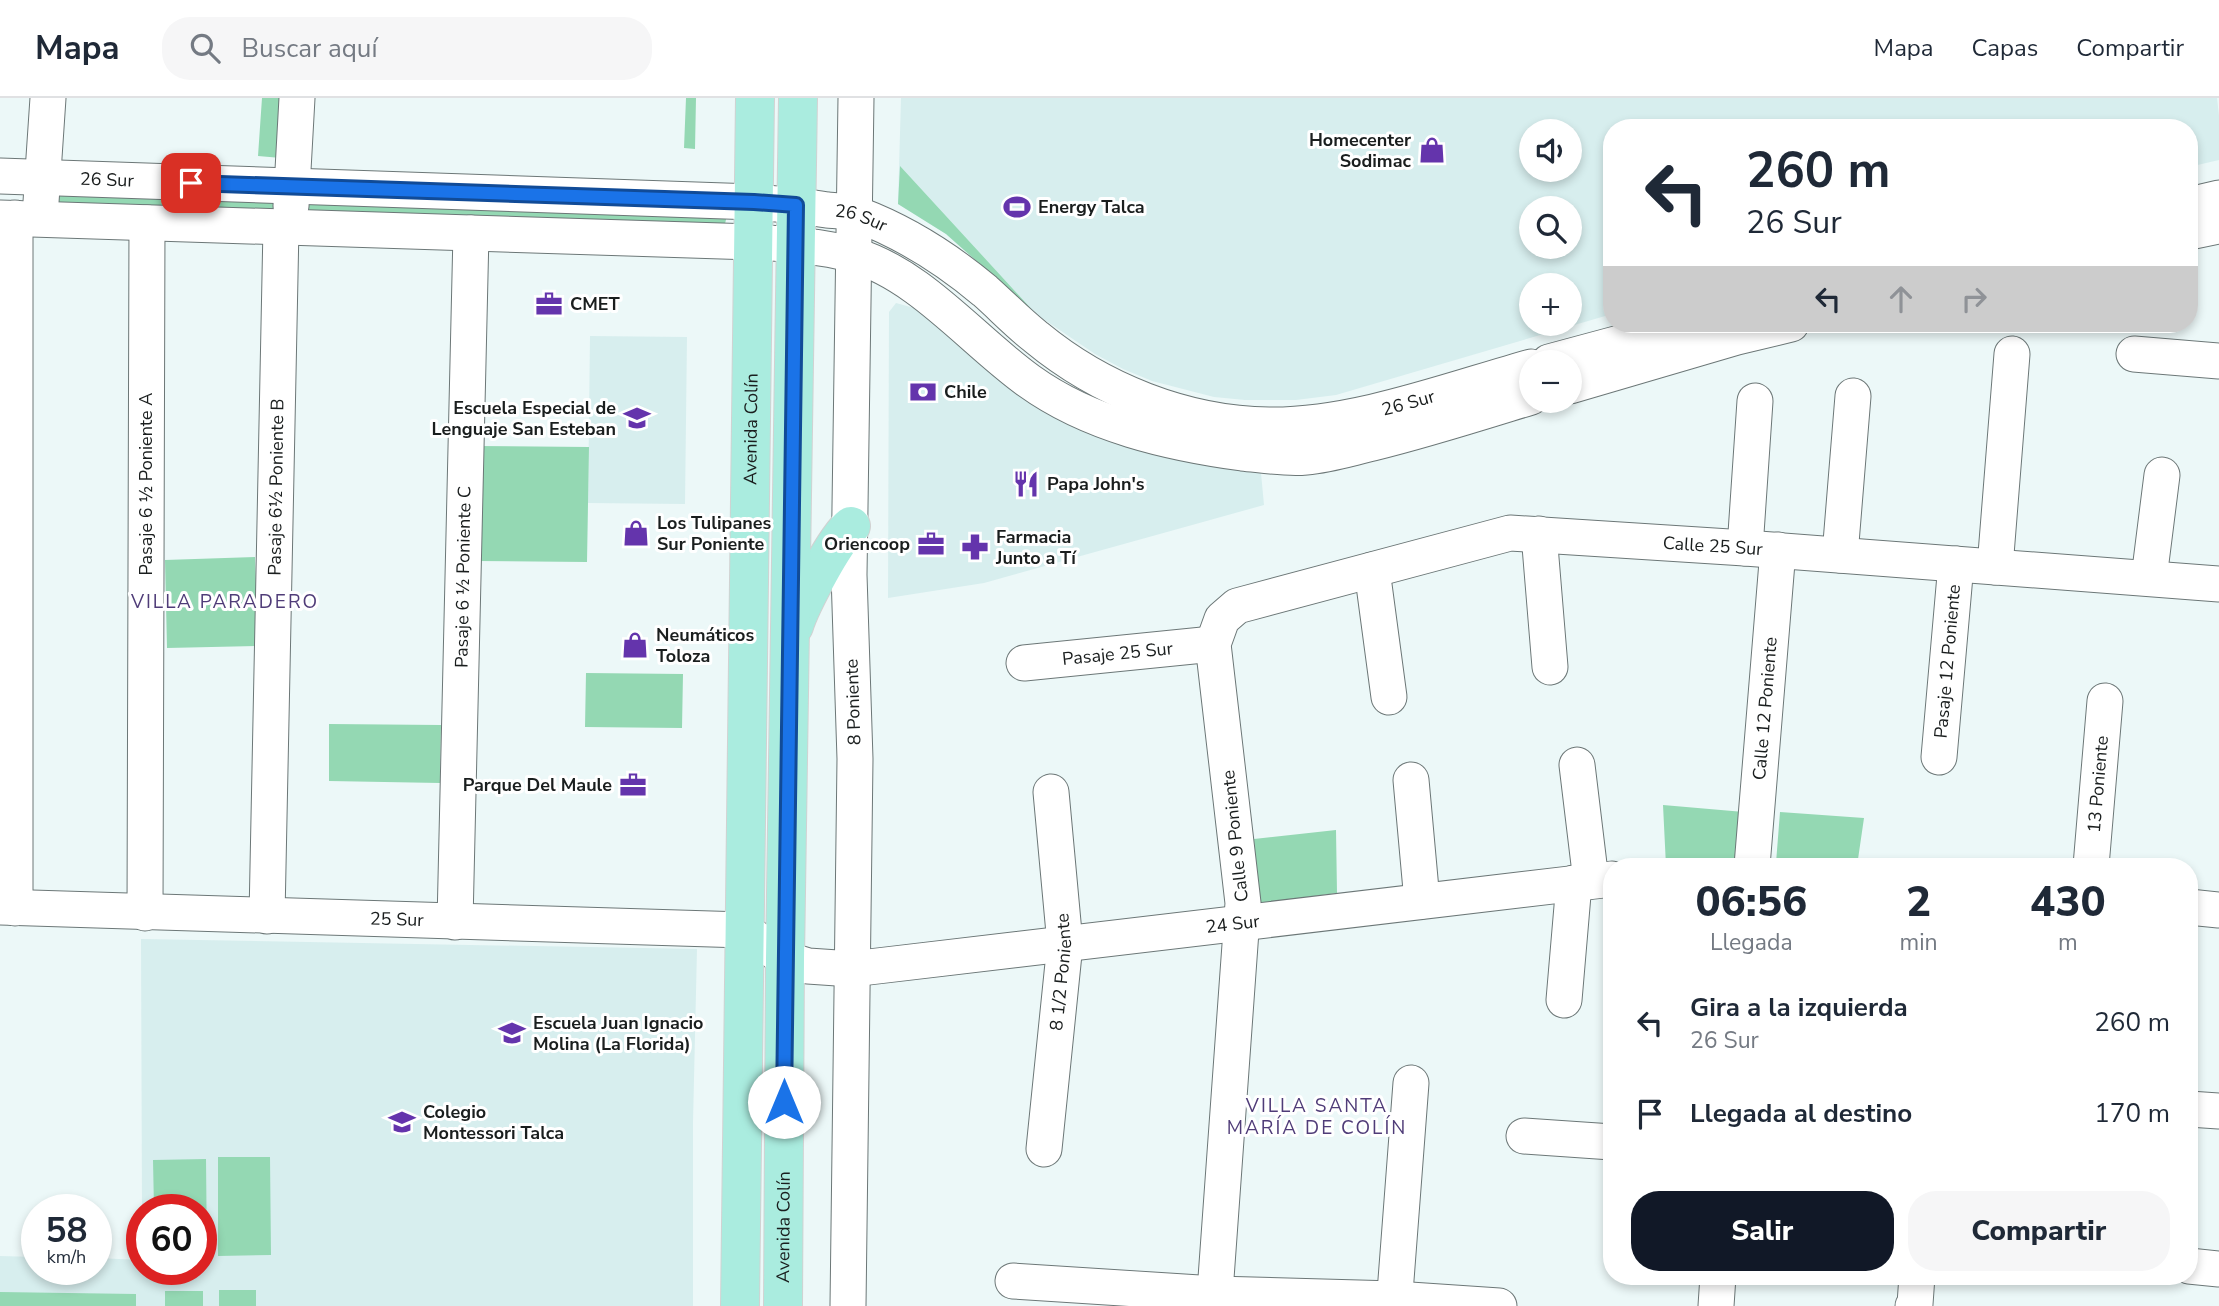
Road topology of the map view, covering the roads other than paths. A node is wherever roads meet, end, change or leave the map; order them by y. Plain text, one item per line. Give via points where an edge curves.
1 (48, 98) edge
2 (297, 98) edge
3 (755, 98) edge
4 (798, 98) edge
5 (856, 98) edge
6 (0, 176) edge
7 (42, 178) junction
8 (292, 185) junction
9 (2219, 198) edge
10 (754, 202) junction
11 (2198, 203) edge
12 (796, 205) junction
13 (855, 214) junction
14 (19, 218) edge
15 (146, 223) junction
16 (2219, 226) edge
17 (286, 227) junction
18 (2198, 230) edge
19 (471, 233) junction
20 (753, 242) junction
21 (795, 245) junction
22 (854, 255) junction
23 (1657, 333) edge
24 (1754, 333) edge
25 (1582, 353) edge
26 (2012, 354) dead end
27 (2134, 354) dead end
28 (2219, 361) edge
29 (1519, 370) edge
30 (1582, 382) edge
31 (1853, 396) dead end
32 (1519, 401) edge
33 (1755, 401) dead end
34 (1303, 425) junction
35 (1273, 457) junction
36 (2162, 475) dead end
37 (852, 526) junction
38 (1539, 534) junction
39 (1762, 549) junction
40 (1840, 555) junction
41 (1956, 564) junction
42 (1995, 567) junction
43 (1372, 570) junction
44 (2149, 578) junction
45 (2219, 584) edge
46 (1217, 632) junction
47 (790, 638) junction
48 (1024, 663) dead end
49 (1550, 667) dead end
50 (1389, 697) dead end
51 (2105, 701) dead end
52 (1939, 757) dead end
53 (1577, 765) dead end
54 (1411, 780) dead end
55 (1051, 792) dead end
56 (1752, 858) edge
57 (2092, 858) edge
58 (1592, 881) edge
59 (1422, 901) junction
60 (8, 907) edge
61 (2198, 908) edge
62 (2219, 911) edge
63 (145, 913) junction
64 (267, 916) junction
65 (455, 922) junction
66 (1243, 923) junction
67 (744, 930) junction
68 (1065, 944) junction
69 (785, 959) junction
70 (852, 969) junction
71 (1564, 1000) dead end
72 (1411, 1083) dead end
73 (2198, 1110) edge
74 (2219, 1111) edge
75 (1524, 1136) dead end
76 (1603, 1141) edge
77 (1044, 1149) dead end
78 (2198, 1267) edge
79 (2219, 1269) edge
80 (1013, 1281) dead end
81 (1717, 1285) edge
82 (1214, 1300) edge
83 (1395, 1303) edge
84 (740, 1306) edge
85 (783, 1306) edge
86 (848, 1306) edge
87 (1499, 1306) edge
88 (1716, 1306) edge

1 - 7 street
2 - 8 street, Pasaje 6½ Poniente B
3 - 10 main road, Avenida Colín
4 - 12 main road, Avenida Colín
5 - 13 street, 8 Poniente
6 - 7 street, 26 Sur
7 - 8 street, 26 Sur
7 - 14 street
8 - 10 street, 26 Sur
8 - 17 street, Pasaje 6½ Poniente B
9 - 11 street
10 - 12 street, 26 Sur
10 - 20 main road, Avenida Colín
12 - 13 street, 26 Sur
12 - 21 main road, Avenida Colín
13 - 22 street, 8 Poniente
13 - 34 street, 26 Sur via 930,251 984,290 1064,359 1127,393 1184,413 1231,422
14 - 15 street, 26 Sur
14 - 60 street
15 - 17 street, 26 Sur
15 - 63 street, Pasaje 6 ½ Poniente A
16 - 18 street
17 - 19 street, 26 Sur
17 - 64 street, Pasaje 6½ Poniente B
19 - 20 street, 26 Sur
19 - 65 street, Pasaje 6 ½ Poniente C
20 - 21 street, 26 Sur
20 - 67 main road, Avenida Colín
21 - 22 street, 26 Sur
21 - 47 main road, Avenida Colín
22 - 35 street, 26 Sur via 918,289 1029,381 1083,412 1163,438
22 - 37 street, 8 Poniente
23 - 25 street
24 - 30 street
26 - 42 street
27 - 28 street
29 - 34 street, 26 Sur via 1357,416
31 - 40 street
32 - 35 street, 26 Sur via 1338,452
33 - 39 street, Calle 12 Poniente
34 - 35 street via 1301,435
36 - 44 street
37 - 47 main road via 840,538 811,590
37 - 70 street, 8 Poniente
38 - 39 street, Calle 25 Sur
38 - 43 street, Calle 25 Sur via 1510,533
38 - 49 street
39 - 40 street, Calle 25 Sur
39 - 56 street, Calle 12 Poniente
40 - 41 street, Calle 25 Sur
41 - 42 street, Calle 25 Sur
41 - 52 street, Pasaje 12 Poniente
42 - 44 street, Calle 25 Sur
43 - 46 street, Calle 25 Sur via 1237,606
43 - 50 street
44 - 45 street, Calle 25 Sur
46 - 48 street, Pasaje 25 Sur
46 - 66 street, Calle 9 Poniente
47 - 69 main road, Avenida Colín
51 - 57 street, 13 Poniente
53 - 58 street
54 - 59 street
55 - 68 street, 8 1/2 Poniente
58 - 59 street, 24 Sur
58 - 71 street
59 - 66 street, 24 Sur
60 - 63 street, 25 Sur
61 - 62 street
63 - 64 street, 25 Sur
64 - 65 street, 25 Sur
65 - 67 street, 25 Sur
66 - 68 street, 24 Sur
66 - 82 street, Calle 9 Poniente
67 - 69 street
67 - 84 main road, Avenida Colín
68 - 70 street, 24 Sur
68 - 77 street, 8 1/2 Poniente
69 - 70 street, 24 Sur via 808,966
69 - 85 main road, Avenida Colín
70 - 86 street, 8 Poniente
72 - 83 street
73 - 74 street
75 - 76 street
78 - 79 street
80 - 82 street
81 - 88 street
82 - 83 street
83 - 87 street

